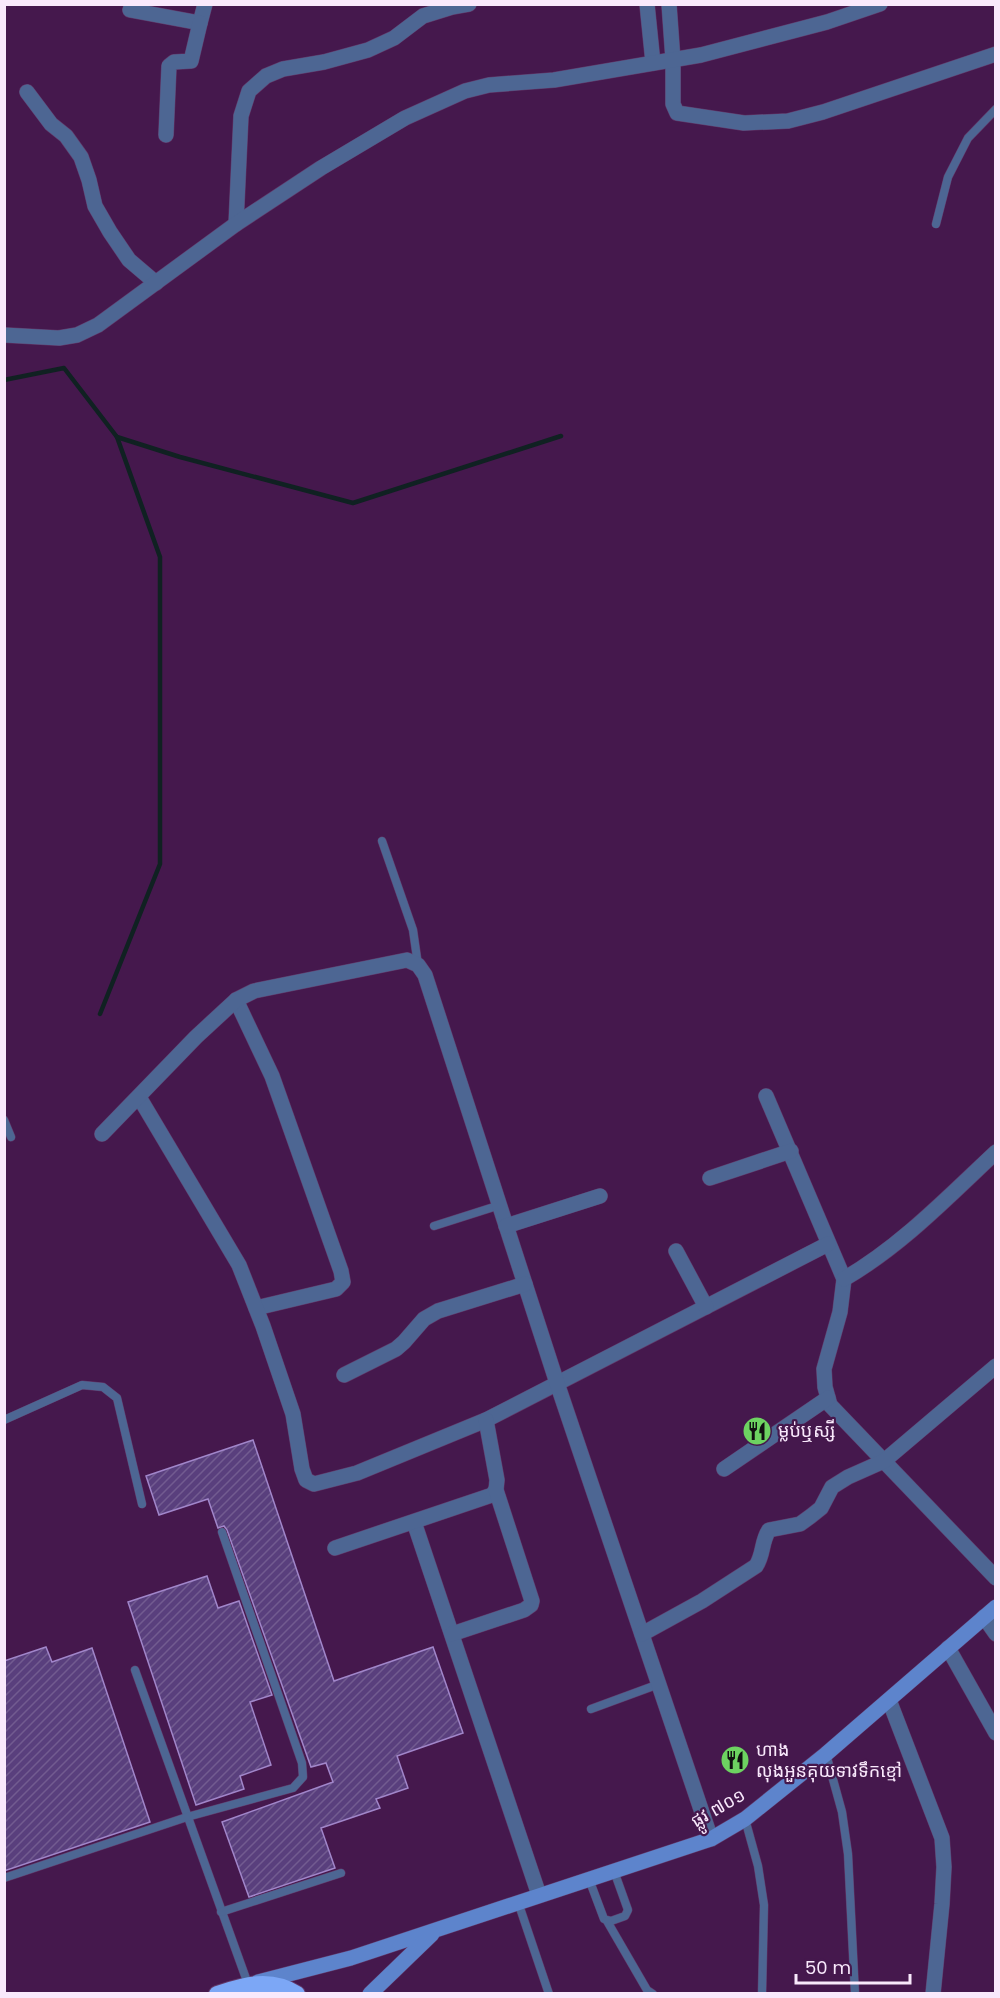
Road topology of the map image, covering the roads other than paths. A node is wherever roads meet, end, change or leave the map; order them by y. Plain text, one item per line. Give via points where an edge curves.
1 (205, 4) edge
2 (469, 4) edge
3 (647, 4) edge
4 (669, 4) edge
5 (880, 4) edge
6 (130, 10) dead end
7 (200, 23) junction
8 (996, 54) edge
9 (673, 60) junction
10 (654, 63) junction
11 (27, 92) dead end
12 (996, 109) edge
13 (166, 135) dead end
14 (236, 224) junction
15 (936, 224) dead end
16 (156, 284) junction
17 (4, 335) edge
18 (382, 841) dead end
19 (418, 965) junction
20 (236, 1000) junction
21 (766, 1096) dead end
22 (139, 1097) junction
23 (4, 1120) edge
24 (102, 1134) dead end
25 (11, 1137) dead end
26 (791, 1151) junction
27 (996, 1152) edge
28 (710, 1178) dead end
29 (600, 1196) dead end
30 (500, 1205) junction
31 (434, 1226) dead end
32 (506, 1226) junction
33 (828, 1244) junction
34 (676, 1251) dead end
35 (844, 1279) junction
36 (525, 1284) junction
37 (706, 1307) junction
38 (256, 1308) junction
39 (996, 1366) edge
40 (344, 1375) dead end
41 (557, 1383) junction
42 (828, 1398) junction
43 (4, 1420) edge
44 (486, 1420) junction
45 (884, 1461) junction
46 (724, 1469) dead end
47 (496, 1490) junction
48 (142, 1504) dead end
49 (414, 1522) junction
50 (222, 1533) dead end
51 (335, 1548) dead end
52 (996, 1578) edge
53 (990, 1612) edge
54 (452, 1634) junction
55 (642, 1634) junction
56 (996, 1634) edge
57 (948, 1648) junction
58 (135, 1670) dead end
59 (659, 1684) junction
60 (889, 1700) junction
61 (591, 1709) dead end
62 (996, 1733) edge
63 (826, 1754) junction
64 (187, 1817) junction
65 (745, 1819) junction
66 (711, 1839) junction
67 (614, 1870) junction
68 (341, 1873) dead end
69 (4, 1878) edge
70 (589, 1879) junction
71 (539, 1895) junction
72 (518, 1902) junction
73 (221, 1912) junction
74 (607, 1921) junction
75 (436, 1930) junction
76 (248, 1984) junction
77 (217, 1993) edge
78 (297, 1994) edge
79 (370, 1994) edge
80 (549, 1994) edge
81 (653, 1994) edge
82 (762, 1994) edge
83 (855, 1994) edge
84 (933, 1994) edge

1 - 7 street
2 - 14 street via 423,16 394,39 368,50 283,69 266,76 249,91 242,116
3 - 10 street
4 - 9 street
5 - 9 street via 827,22
6 - 7 street
7 - 13 street via 191,61 169,66
8 - 9 street via 823,112 788,121 744,123 677,112 672,104
9 - 10 street
10 - 14 street via 465,91 405,118
11 - 16 street via 81,157 95,207 110,232 129,260
12 - 15 lane via 969,138 948,177
14 - 16 street
16 - 17 street via 77,335
18 - 19 lane via 413,930
19 - 20 street via 407,960 254,991
19 - 30 street via 425,975
20 - 22 street
20 - 38 street via 272,1076 343,1282 336,1289
21 - 26 street
22 - 24 street
22 - 38 street via 239,1265
23 - 25 lane
26 - 28 street
26 - 33 street
27 - 35 street via 870,1264
29 - 32 street
30 - 31 lane
30 - 32 street
32 - 36 street
33 - 35 street
33 - 37 street
34 - 37 street
35 - 42 street via 840,1312 824,1369
36 - 40 street via 438,1311 424,1319 396,1350
36 - 41 street
37 - 41 street
38 - 44 street via 293,1414 302,1469 306,1480 314,1484 357,1473
39 - 45 street
41 - 44 street
41 - 55 street
42 - 45 street via 830,1405
42 - 46 street
43 - 48 lane via 82,1385 103,1387 117,1398
44 - 47 street
45 - 52 street
45 - 55 street via 832,1487 821,1508 800,1524 769,1530 756,1566
47 - 49 street via 492,1495
47 - 54 street via 531,1605
49 - 51 street
49 - 54 street
50 - 64 lane via 302,1763 303,1776 293,1788
53 - 56 street
53 - 57 main road, ផ្លូវ ៧០១
54 - 71 street
55 - 59 street
57 - 60 main road, ផ្លូវ ៧០១
57 - 62 street
58 - 64 lane
59 - 61 lane
59 - 66 street
60 - 63 main road, ផ្លូវ ៧០១
60 - 84 street via 942,1838 942,1904
63 - 65 main road, ផ្លូវ ៧០១
63 - 83 lane via 842,1812 848,1854
64 - 69 lane
64 - 73 lane
65 - 66 main road, ផ្លូវ ៧០១
65 - 82 lane via 764,1905
66 - 67 main road, ផ្លូវ ៧០១
67 - 70 main road, ផ្លូវ ៧០១
67 - 74 lane via 627,1914
68 - 73 lane
70 - 71 main road, ផ្លូវ ៧០១
70 - 74 lane
71 - 72 main road, ផ្លូវ ៧០១
72 - 75 main road, ផ្លូវ ៧០១
72 - 80 lane
73 - 76 lane
74 - 81 lane
75 - 76 main road, ផ្លូវ ៧០១ via 351,1958
75 - 79 main road
76 - 77 highway
76 - 78 highway via 272,1983

